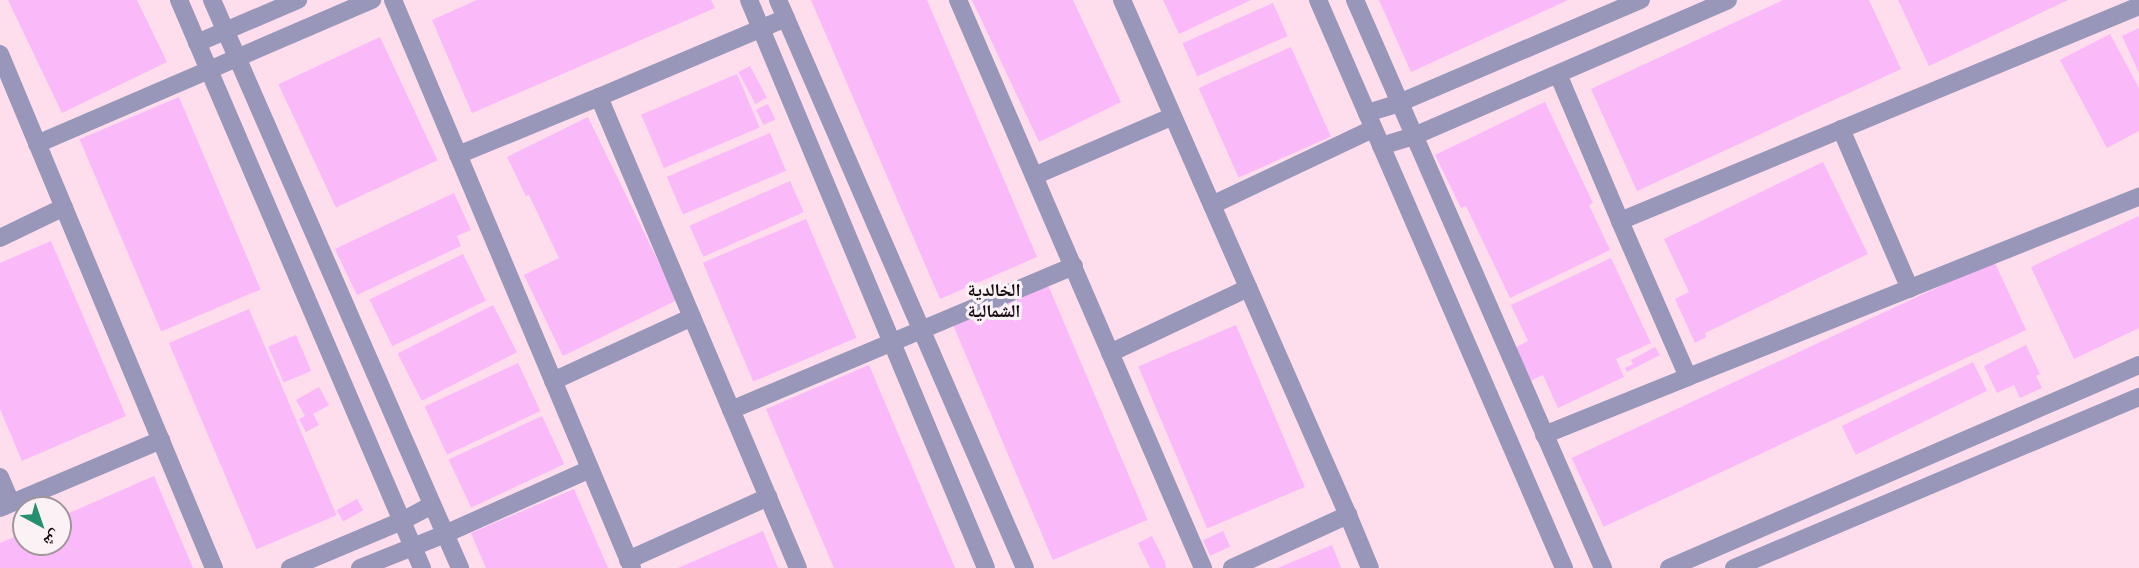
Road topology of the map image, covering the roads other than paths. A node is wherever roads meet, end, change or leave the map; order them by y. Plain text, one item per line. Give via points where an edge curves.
1 (179, 0) edge
2 (212, 0) edge
3 (298, 0) edge
4 (372, 0) edge
5 (393, 0) edge
6 (749, 0) edge
7 (778, 0) edge
8 (958, 0) edge
9 (1122, 0) edge
10 (1318, 0) edge
11 (1354, 0) edge
12 (1641, 0) edge
13 (1728, 0) edge
14 (2139, 6) edge
15 (786, 18) junction
16 (761, 28) junction
17 (225, 31) junction
18 (197, 43) junction
19 (0, 54) edge
20 (237, 58) junction
21 (208, 70) junction
22 (1558, 74) junction
23 (599, 97) junction
24 (1399, 103) junction
25 (1173, 116) junction
26 (1370, 121) junction
27 (1841, 129) junction
28 (1414, 136) junction
29 (37, 144) junction
30 (1381, 146) junction
31 (458, 155) junction
32 (1034, 176) junction
33 (2139, 197) edge
34 (1212, 205) junction
35 (64, 207) junction
36 (1620, 221) junction
37 (0, 238) edge
38 (1074, 266) junction
39 (1248, 288) junction
40 (1910, 289) junction
41 (692, 317) junction
42 (923, 330) junction
43 (891, 342) junction
44 (1110, 353) junction
45 (2139, 365) edge
46 (1688, 377) junction
47 (554, 381) junction
48 (2139, 397) edge
49 (731, 410) junction
50 (1544, 435) junction
51 (161, 440) junction
52 (590, 469) junction
53 (0, 477) edge
54 (768, 497) junction
55 (432, 505) junction
56 (5, 506) edge
57 (1348, 515) junction
58 (402, 521) junction
59 (445, 534) junction
60 (412, 546) junction
61 (630, 564) edge
62 (214, 568) edge
63 (290, 568) edge
64 (360, 568) edge
65 (422, 568) edge
66 (460, 568) edge
67 (798, 568) edge
68 (986, 568) edge
69 (1025, 568) edge
70 (1203, 568) edge
71 (1232, 568) edge
72 (1370, 568) edge
73 (1564, 568) edge
74 (1603, 568) edge
75 (1669, 568) edge
76 (1734, 568) edge

1 - 18 street
2 - 17 street
3 - 17 street
4 - 20 street
5 - 31 street
6 - 16 street
7 - 15 street
8 - 32 street
9 - 25 street
10 - 26 street
11 - 24 street
12 - 24 street
13 - 22 street
14 - 27 street
15 - 16 street
15 - 42 street
16 - 23 street
16 - 43 street
17 - 18 street
17 - 20 street
18 - 21 street
19 - 29 street
20 - 21 street
20 - 55 street
21 - 29 street
21 - 58 street
22 - 28 street
22 - 36 street
23 - 31 street
23 - 41 street
24 - 26 street
24 - 28 street
25 - 32 street
25 - 34 street
26 - 30 street
26 - 34 street
27 - 36 street
27 - 40 street
28 - 30 street
28 - 50 street
29 - 35 street
30 - 73 street
31 - 47 street
32 - 38 street
33 - 40 street
34 - 39 street
35 - 37 street
35 - 51 street
36 - 46 street
38 - 42 street
38 - 44 street
39 - 44 street
39 - 57 street
40 - 46 street
41 - 47 street
41 - 49 street
42 - 43 street
42 - 69 street
43 - 49 street
43 - 68 street
44 - 70 street
45 - 75 street
46 - 50 street
47 - 52 street
48 - 76 street
49 - 54 street
50 - 74 street
51 - 56 street
51 - 62 street
52 - 59 street
52 - 61 street
53 - 56 street
54 - 61 street
54 - 67 street
55 - 58 street
55 - 59 street
57 - 71 street
57 - 72 street
58 - 60 street
58 - 63 street
59 - 60 street
59 - 66 street
60 - 64 street
60 - 65 street

